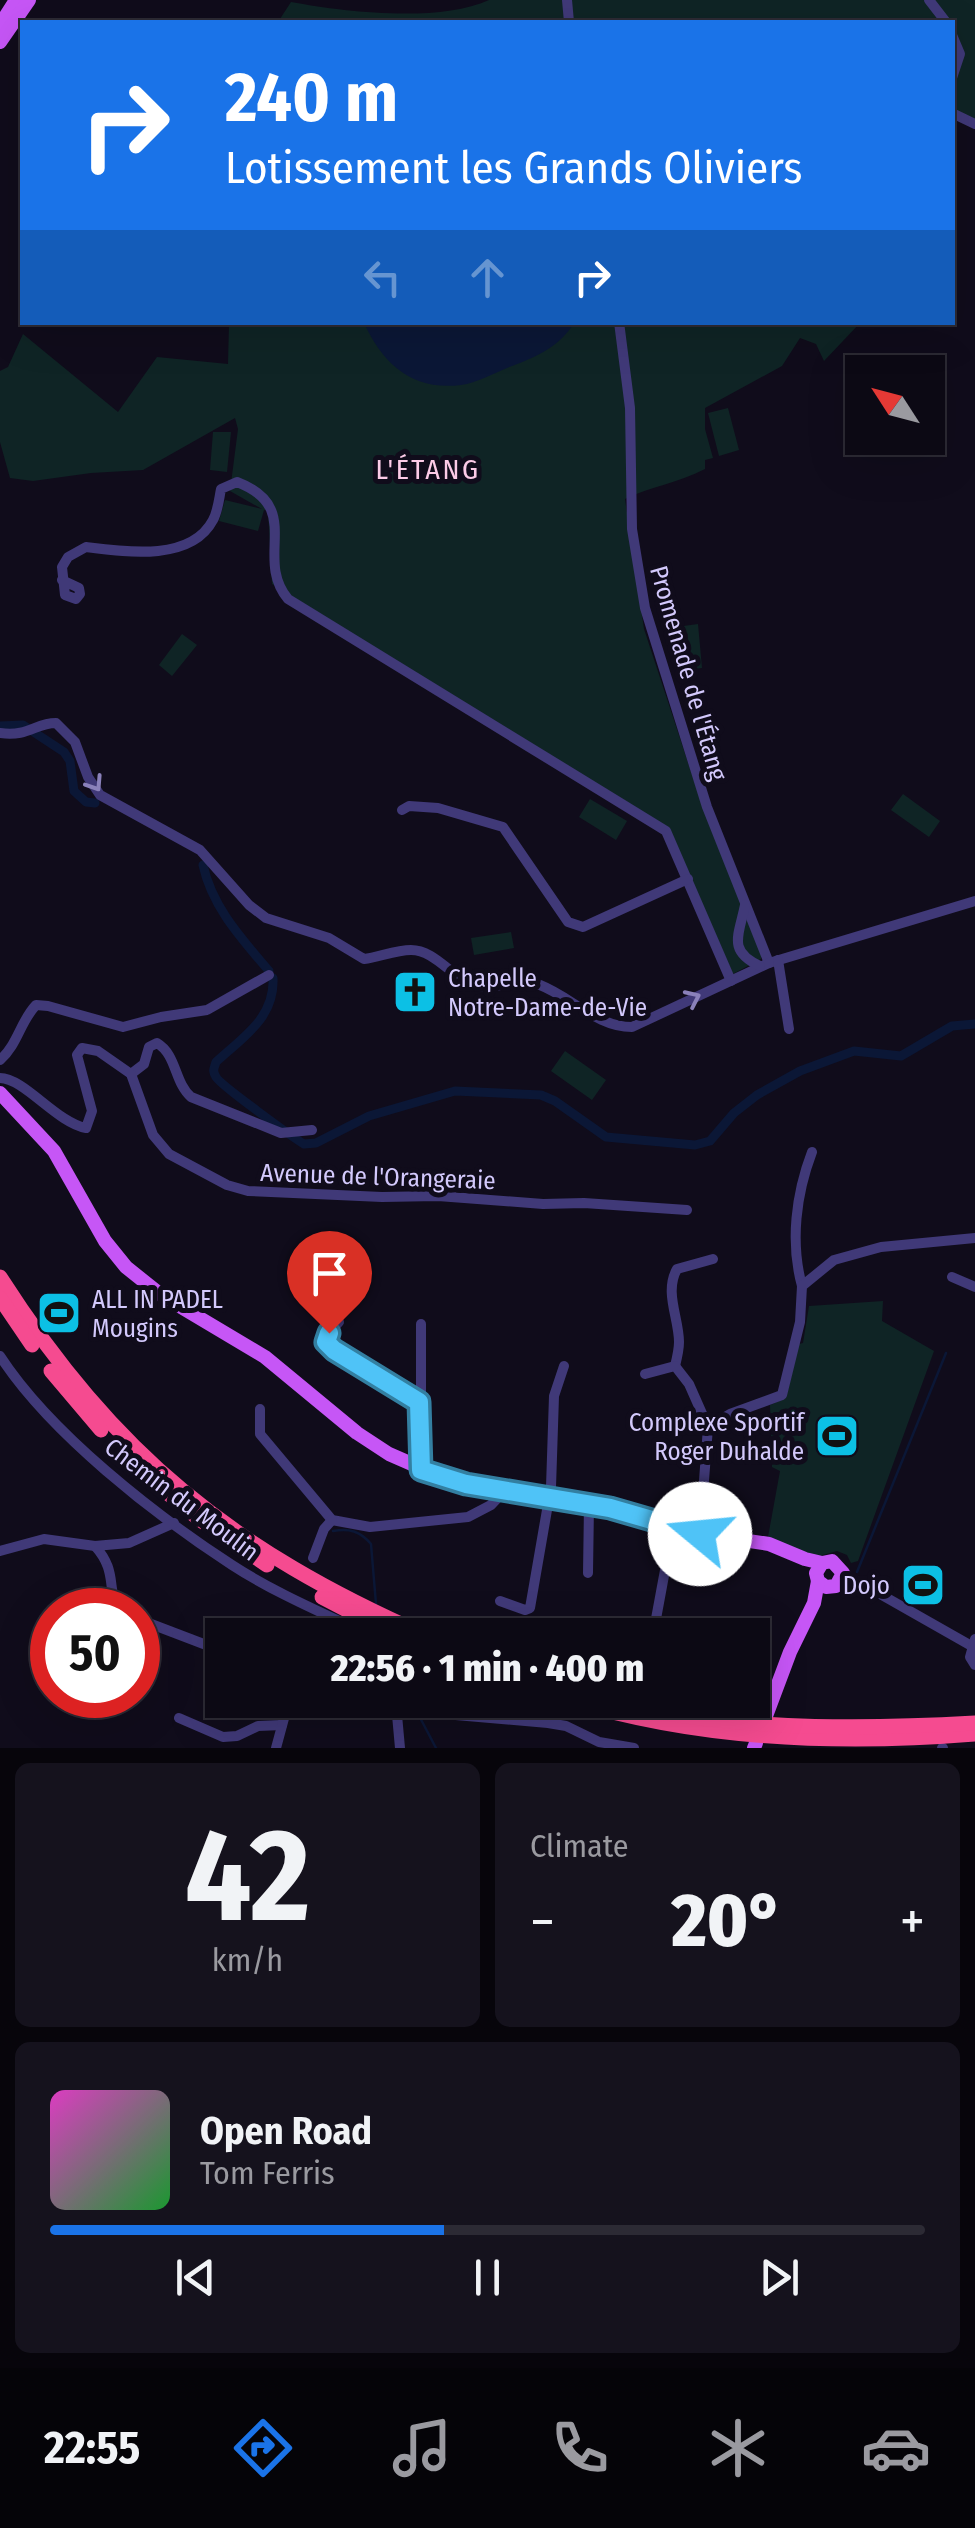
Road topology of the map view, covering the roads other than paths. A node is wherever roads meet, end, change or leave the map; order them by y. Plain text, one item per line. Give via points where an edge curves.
1 (16, 0) edge
2 (29, 0) edge
3 (929, 0) edge
4 (944, 20) edge
5 (0, 24) edge
6 (0, 42) edge
7 (955, 42) edge
8 (955, 69) edge
9 (619, 325) edge
10 (62, 580) dead end
11 (0, 733) edge
12 (402, 810) dead end
13 (688, 879) junction
14 (975, 901) edge
15 (746, 904) junction
16 (769, 963) junction
17 (269, 975) dead end
18 (731, 981) junction
19 (788, 1029) dead end
20 (0, 1060) edge
21 (131, 1074) junction
22 (0, 1078) edge
23 (0, 1093) edge
24 (312, 1130) dead end
25 (812, 1152) dead end
26 (687, 1210) dead end
27 (975, 1238) edge
28 (714, 1259) dead end
29 (0, 1277) edge
30 (952, 1277) dead end
31 (802, 1286) junction
32 (975, 1286) edge
33 (0, 1298) edge
34 (339, 1322) dead end
35 (421, 1324) dead end
36 (0, 1356) edge
37 (564, 1366) dead end
38 (676, 1366) junction
39 (646, 1374) dead end
40 (419, 1402) junction
41 (260, 1409) dead end
42 (708, 1427) junction
43 (421, 1470) junction
44 (506, 1490) junction
45 (549, 1498) junction
46 (589, 1505) junction
47 (332, 1520) junction
48 (174, 1524) junction
49 (673, 1527) junction
50 (700, 1534) junction
51 (95, 1546) junction
52 (0, 1550) edge
53 (313, 1558) dead end
54 (588, 1572) dead end
55 (827, 1578) junction
56 (113, 1588) edge
57 (500, 1602) dead end
58 (332, 1618) edge
59 (367, 1618) edge
60 (390, 1618) edge
61 (655, 1618) edge
62 (160, 1628) edge
63 (205, 1645) edge
64 (974, 1645) edge
65 (975, 1665) edge
66 (770, 1705) edge
67 (179, 1718) dead end
68 (284, 1718) edge
69 (397, 1718) edge
70 (485, 1718) edge
71 (640, 1718) edge
72 (712, 1718) edge
73 (975, 1722) edge
74 (282, 1725) junction
75 (975, 1734) edge
76 (276, 1748) edge
77 (400, 1748) edge
78 (634, 1748) edge

1 - 5 main road
2 - 6 main road
3 - 4 street
7 - 8 street
9 - 15 street, Promenade de l'Étang via 630,408 632,529 644,608 707,807
10 - 13 street via 62,567 76,550 164,552 203,534 221,489 237,482 258,490 270,502 278,586 288,599 662,828
11 -> 18 street via 56,723 70,734 100,795 200,850 266,918 330,938 364,959 412,950 466,983 543,986 632,1028
12 - 13 street via 438,808 503,826 568,922 583,927
13 - 18 street
14 - 16 street
15 - 16 street, Promenade de l'Étang
15 - 16 street via 737,945 742,955
16 - 18 street
16 - 19 street
17 - 20 street via 207,1010 122,1027 36,1006
21 - 22 street via 82,1048 77,1056 92,1111 86,1128
21 - 24 street via 157,1043 191,1096 293,1134
21 - 26 street, Avenue de l'Orangeraie via 152,1135 170,1154 227,1186
23 - 43 main road via 54,1150 126,1267 265,1358 370,1443
25 - 31 street via 796,1239
27 - 31 street via 881,1247 834,1260
28 - 38 street via 677,1269 672,1278
29 - 60 highway via 83,1394 183,1493 293,1570
30 - 32 street
31 - 42 street via 782,1395
33 - 59 highway via 85,1413 179,1504 279,1572
34 - 40 street via 326,1342 334,1350
35 - 40 street
36 - 48 street, Chemin du Moulin via 56,1424
37 - 45 street via 554,1396
38 - 39 street
38 - 42 street
40 - 43 street
41 - 47 street via 260,1434
42 - 50 street
43 - 44 main road
44 - 45 main road
44 - 47 street via 468,1516 370,1527
45 - 46 main road
45 - 57 street via 530,1608
46 - 49 main road
46 - 54 street
47 - 53 street
48 - 51 street via 129,1542
48 - 58 street, Chemin du Moulin via 233,1566
49 - 50 main road
49 - 61 street
50 - 55 main road via 757,1543
51 - 52 street via 44,1539
51 - 56 street via 111,1570
55 - 64 street
55 - 66 main road
62 - 63 street
64 - 65 street
67 - 74 street via 223,1737
68 - 74 street
69 - 77 street
70 - 78 street via 566,1726 599,1742
71 - 75 highway via 819,1737
72 - 73 highway via 784,1725
74 - 76 street

